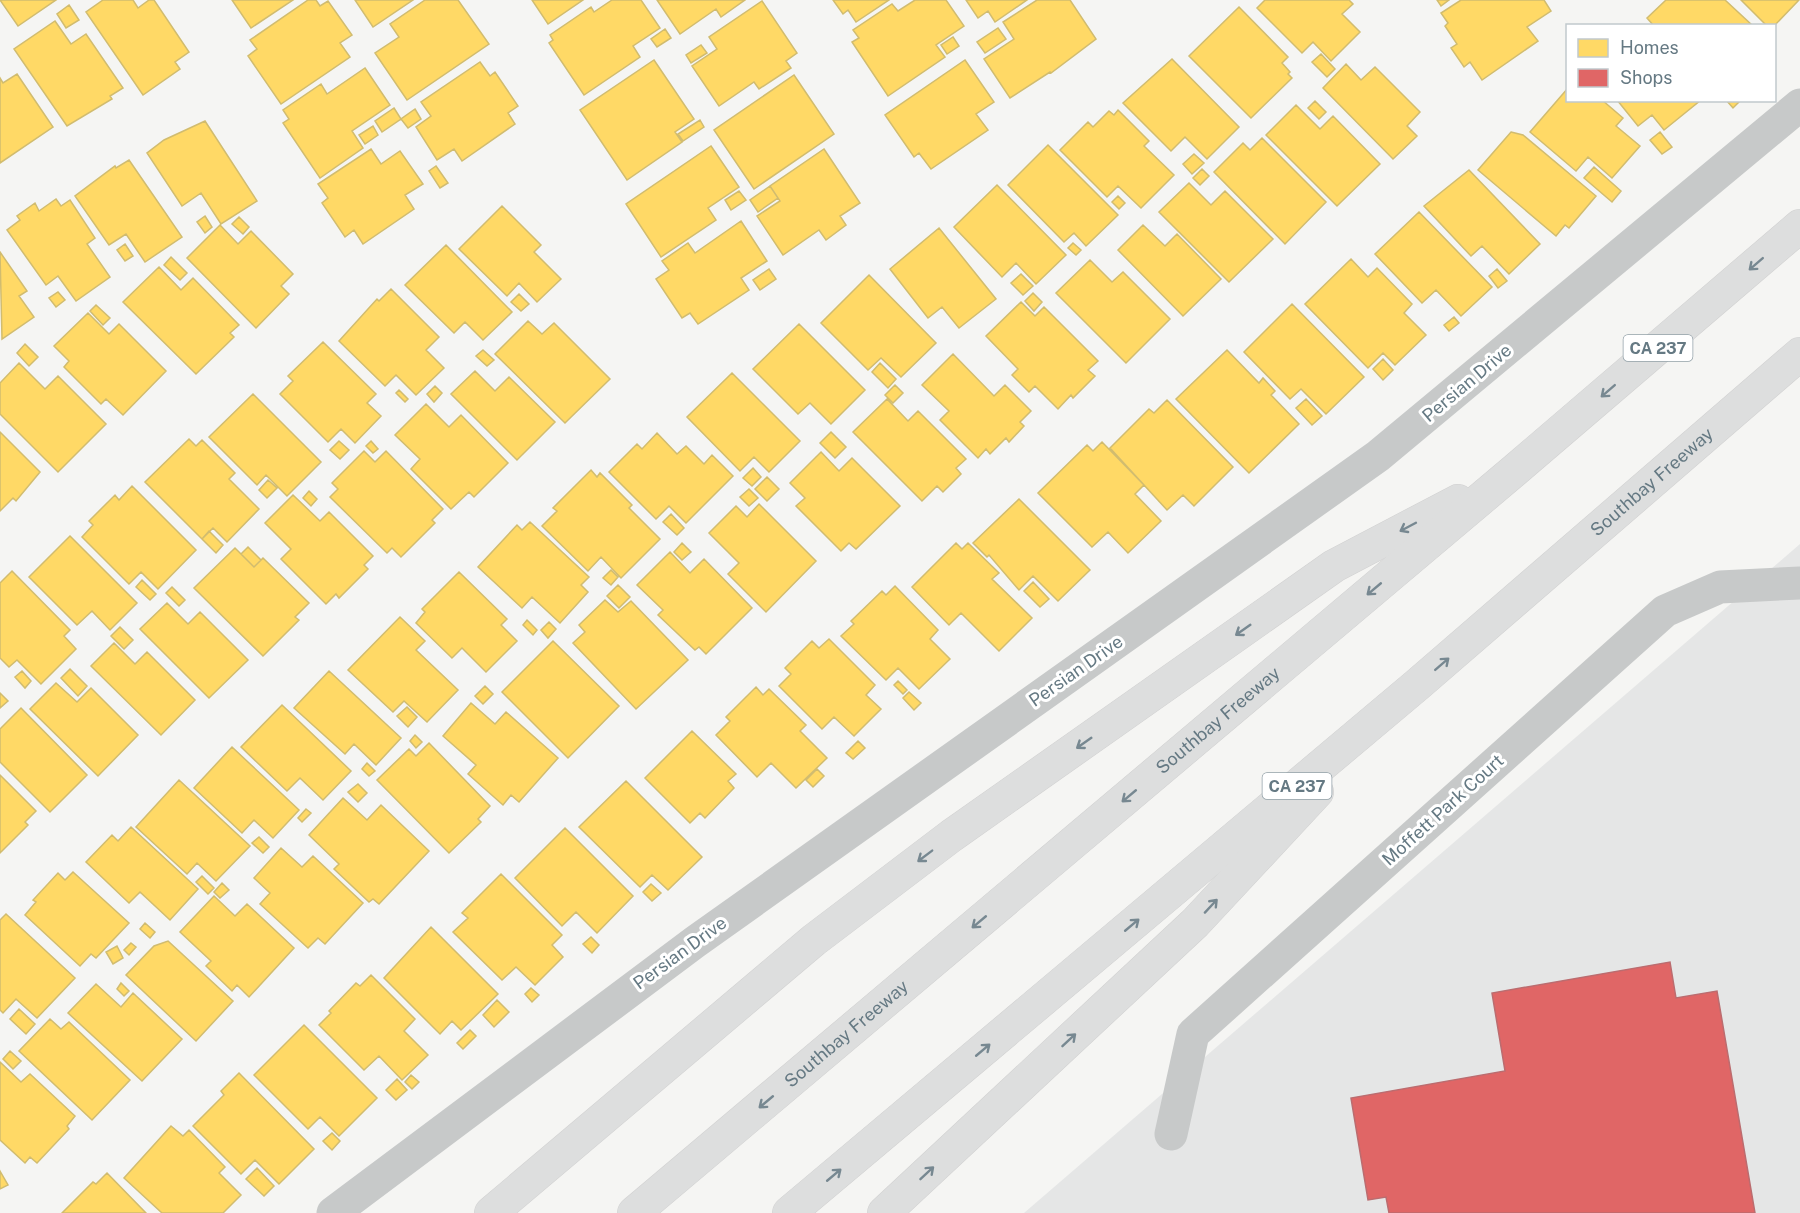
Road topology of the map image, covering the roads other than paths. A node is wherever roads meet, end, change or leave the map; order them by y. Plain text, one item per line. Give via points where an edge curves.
1 (1800, 105) edge
2 (1800, 226) edge
3 (1800, 354) edge
4 (1515, 470) junction
5 (1800, 583) edge
6 (1417, 685) junction
7 (1171, 1134) dead end
8 (522, 1184) junction
9 (333, 1213) edge
10 (481, 1213) edge
11 (491, 1213) edge
12 (634, 1213) edge
13 (789, 1213) edge
14 (884, 1213) edge

1 - 9 street, Persian Drive via 1378,456 695,942
2 -> 4 highway, Southbay Freeway / CA 237
6 -> 3 highway, Southbay Freeway / CA 237
4 -> 8 highway via 1334,566 951,836 814,940
4 -> 12 highway, Southbay Freeway / CA 237
5 - 7 street, Moffett Park Court via 1720,587 1665,611 1193,1034
13 -> 6 highway, Southbay Freeway / CA 237
14 -> 6 highway via 1195,923
8 - 10 highway
8 - 11 highway

